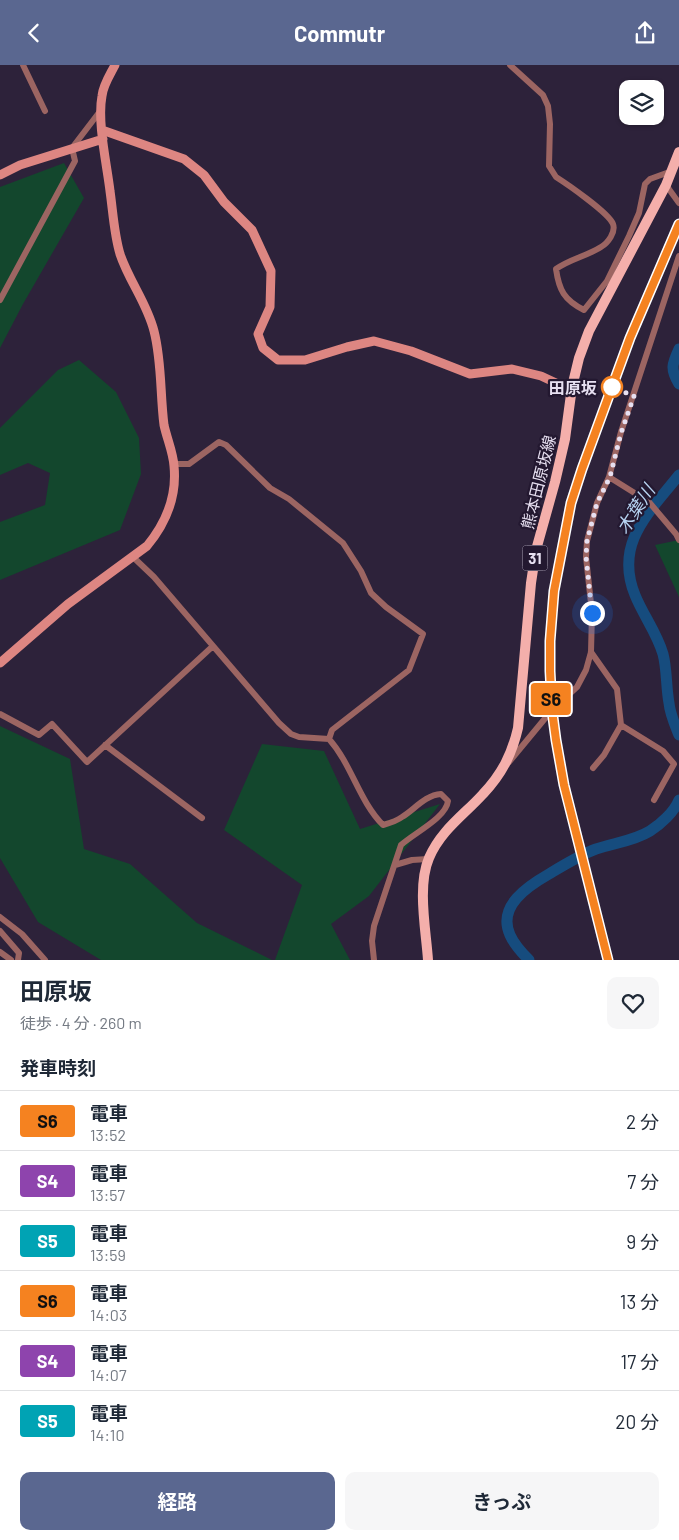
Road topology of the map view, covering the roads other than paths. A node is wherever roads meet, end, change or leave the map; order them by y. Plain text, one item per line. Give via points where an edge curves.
1 (23, 65) edge
2 (115, 65) edge
3 (510, 65) edge
4 (101, 109) junction
5 (45, 111) dead end
6 (103, 135) junction
7 (72, 148) junction
8 (679, 153) edge
9 (672, 171) junction
10 (0, 175) edge
11 (666, 185) junction
12 (679, 203) edge
13 (679, 255) edge
14 (0, 300) edge
15 (571, 390) junction
16 (174, 464) junction
17 (610, 477) junction
18 (679, 526) edge
19 (678, 537) edge
20 (133, 557) junction
21 (213, 646) junction
22 (591, 652) junction
23 (0, 663) edge
24 (0, 714) edge
25 (621, 725) junction
26 (329, 739) junction
27 (105, 745) junction
28 (593, 768) dead end
29 (500, 774) junction
30 (654, 800) dead end
31 (202, 818) dead end
32 (428, 859) junction
33 (395, 865) junction
34 (0, 917) edge
35 (0, 931) edge
36 (0, 952) edge
37 (12, 960) edge
38 (18, 960) edge
39 (45, 960) edge
40 (374, 960) edge
41 (428, 960) edge

1 - 5 street
2 - 4 street via 103,89
3 - 9 street via 543,95 548,106 550,170 613,223 614,230 602,247 556,269 558,285 567,299 577,306 584,310 607,281 639,213 645,184
4 - 6 street
4 - 7 street
6 - 7 street
6 - 15 street via 184,159 204,175 224,202 252,230 272,271 270,307 258,334 263,348 278,360 304,360 374,341 411,351 470,375 512,369 541,376
6 - 16 street via 115,232 126,269 150,318 158,349 162,412
7 - 10 street
7 - 14 street via 75,161
8 - 9 main road, 熊本田原坂線 / 31
9 - 11 main road, 熊本田原坂線 / 31
11 - 12 street
11 - 15 main road, 熊本田原坂線 / 31 via 589,331
13 - 17 street via 621,433
15 - 29 main road, 熊本田原坂線 / 31 via 565,439 536,550 518,728 513,749
16 - 20 street via 175,481 166,518 152,540
16 - 26 street via 189,464 219,442 226,445 270,488 289,499 343,543 371,593 423,635 410,670 332,729
17 - 19 street via 649,503
17 - 22 street via 597,503 587,541
18 - 19 street
20 - 21 street
20 - 23 street via 68,604
21 - 26 street via 291,734
21 - 27 street
22 - 25 street via 617,689
22 - 29 street via 577,687 552,710
24 - 27 street via 39,735 52,723 87,762
25 - 28 street
25 - 30 street via 663,751 674,763
26 - 33 street via 383,825 401,818 436,794 441,794 448,801 441,815 401,845
27 - 31 street
29 - 32 main road, 熊本田原坂線 / 31 via 449,826
32 - 33 street
32 - 41 main road, 熊本田原坂線 / 31 via 424,888
33 - 40 street via 374,926
34 - 39 street via 22,934
35 - 38 street via 19,953
36 - 37 street

